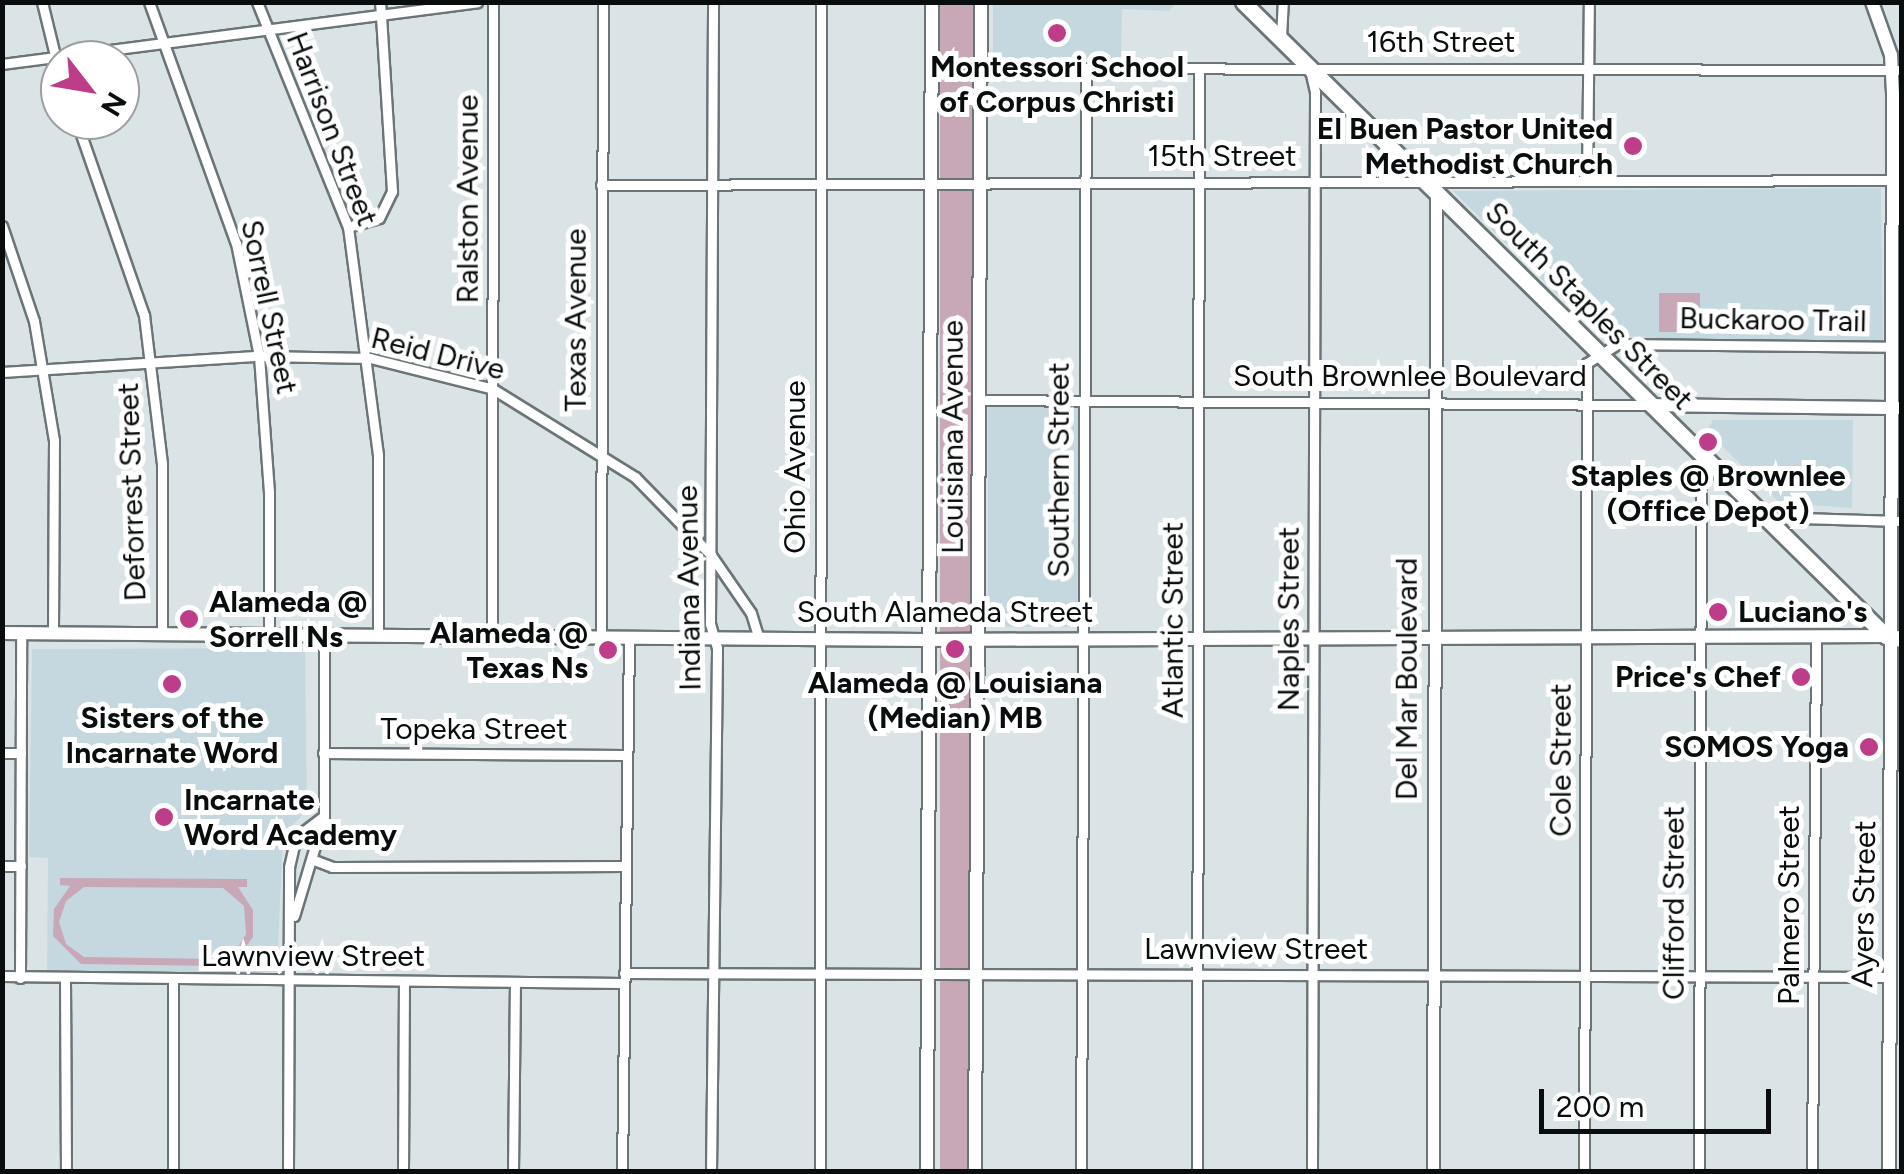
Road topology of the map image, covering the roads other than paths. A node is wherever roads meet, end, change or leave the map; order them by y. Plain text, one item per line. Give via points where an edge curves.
1 (42, 2) edge
2 (148, 2) edge
3 (257, 2) edge
4 (478, 2) edge
5 (493, 2) edge
6 (603, 2) edge
7 (712, 2) edge
8 (822, 2) edge
9 (932, 2) edge
10 (982, 2) edge
11 (1244, 2) edge
12 (1282, 2) edge
13 (1588, 2) edge
14 (1872, 2) edge
15 (381, 8) edge
16 (265, 26) junction
17 (50, 40) edge
18 (1281, 40) junction
19 (160, 45) junction
20 (140, 48) edge
21 (40, 61) edge
22 (2, 64) edge
23 (1310, 67) junction
24 (981, 68) junction
25 (1199, 68) junction
26 (1588, 68) junction
27 (1086, 69) junction
28 (1897, 70) edge
29 (83, 140) edge
30 (1897, 180) edge
31 (1085, 181) junction
32 (1199, 181) junction
33 (1315, 181) junction
34 (1587, 181) junction
35 (979, 183) junction
36 (602, 185) junction
37 (712, 186) junction
38 (819, 186) junction
39 (931, 186) junction
40 (1436, 186) junction
41 (2, 226) edge
42 (348, 227) junction
43 (1895, 295) edge
44 (1890, 346) junction
45 (1597, 352) junction
46 (259, 356) junction
47 (370, 358) junction
48 (152, 361) junction
49 (45, 369) junction
50 (2, 372) edge
51 (493, 389) junction
52 (977, 400) junction
53 (1198, 400) junction
54 (1084, 401) junction
55 (1434, 401) junction
56 (1586, 401) junction
57 (1314, 402) junction
58 (1650, 405) junction
59 (1896, 408) edge
60 (601, 451) junction
61 (1701, 454) junction
62 (1765, 517) junction
63 (1896, 521) edge
64 (711, 555) junction
65 (2, 633) edge
66 (22, 634) junction
67 (53, 634) junction
68 (269, 634) junction
69 (324, 634) junction
70 (378, 634) junction
71 (162, 635) junction
72 (492, 635) junction
73 (714, 636) junction
74 (758, 636) junction
75 (821, 636) junction
76 (601, 637) junction
77 (629, 637) junction
78 (980, 638) junction
79 (1084, 638) junction
80 (1198, 638) junction
81 (1430, 638) junction
82 (1699, 638) junction
83 (1816, 638) junction
84 (1894, 638) edge
85 (1314, 639) junction
86 (1586, 639) junction
87 (926, 640) junction
88 (2, 753) edge
89 (21, 753) junction
90 (323, 753) junction
91 (624, 755) junction
92 (1896, 762) edge
93 (324, 816) junction
94 (314, 860) junction
95 (2, 866) edge
96 (21, 866) junction
97 (624, 866) junction
98 (1896, 897) edge
99 (293, 918) junction
100 (820, 972) junction
101 (715, 973) junction
102 (975, 973) junction
103 (1082, 974) junction
104 (1198, 974) junction
105 (1312, 974) junction
106 (1433, 974) junction
107 (2, 976) edge
108 (1698, 976) junction
109 (1814, 976) junction
110 (927, 977) junction
111 (20, 978) junction
112 (624, 978) junction
113 (1584, 978) junction
114 (292, 979) junction
115 (65, 980) junction
116 (174, 980) junction
117 (404, 981) junction
118 (515, 982) junction
119 (1893, 982) edge
120 (1895, 1097) edge
121 (66, 1172) edge
122 (173, 1172) edge
123 (288, 1172) edge
124 (403, 1172) edge
125 (514, 1172) edge
126 (622, 1172) edge
127 (711, 1172) edge
128 (820, 1172) edge
129 (927, 1172) edge
130 (975, 1172) edge
131 (1082, 1172) edge
132 (1197, 1172) edge
133 (1312, 1172) edge
134 (1433, 1172) edge
135 (1584, 1172) edge
136 (1699, 1172) edge
137 (1812, 1172) edge
138 (1889, 1172) edge

1 - 17 street
2 - 19 street, Sorrell Street
3 - 16 street, Harrison Street
4 - 15 street
5 - 51 street, Ralston Avenue
6 - 36 street, Texas Avenue
7 - 37 street, Indiana Avenue
8 - 38 street, Ohio Avenue
9 - 39 main road, Louisiana Avenue
10 - 24 main road, Louisiana Avenue
11 - 18 main road, South Staples Street
12 - 18 street
13 - 26 street
14 - 28 main road
15 - 16 street
15 - 42 street via 392,191 379,218
16 - 19 street
16 - 42 street, Harrison Street
18 - 23 main road, South Staples Street
19 - 20 street
19 - 46 street, Sorrell Street via 236,243
21 - 22 street
23 - 25 street, 16th Street
23 - 26 street, 16th Street
23 - 33 street, Naples Street
23 - 40 main road, South Staples Street
24 - 27 street, 16th Street
24 - 35 main road, Louisiana Avenue
25 - 27 street, 16th Street
25 - 32 street, Atlantic Street
26 - 28 street, 16th Street
26 - 34 street
27 - 31 street, Southern Street
28 - 30 main road
29 - 48 street, Deforrest Street via 128,260
30 - 34 street, 15th Street
30 - 43 main road
31 - 32 street, 15th Street
31 - 35 street, 15th Street
31 - 54 street, Southern Street
32 - 33 street, 15th Street
32 - 53 street, Atlantic Street
33 - 40 street, 15th Street
33 - 57 street, Naples Street
34 - 40 street, 15th Street
35 - 39 street, 15th Street
35 - 52 main road, Louisiana Avenue
36 - 37 street, 15th Street
36 - 60 street, Texas Avenue
37 - 38 street, 15th Street
37 - 64 street, Indiana Avenue
38 - 39 street, 15th Street
38 - 75 street, Ohio Avenue
39 - 87 main road, Louisiana Avenue
40 - 45 main road, South Staples Street via 1464,223
40 - 55 street, Del Mar Boulevard
41 - 49 street
42 - 47 street, Harrison Street
43 - 44 main road
44 - 45 street, Buckaroo Trail via 1617,344
44 - 59 main road, Ayers Street
45 - 56 street, Cole Street via 1587,363
45 - 58 main road, South Staples Street
46 - 47 street, Reid Drive
46 - 48 street, Reid Drive
46 - 68 street, Sorrell Street via 269,492
47 - 51 street, Reid Drive
47 - 70 street, Harrison Street via 378,455
48 - 49 street, Reid Drive
48 - 71 street, Deforrest Street via 162,464
49 - 50 street, Reid Drive
49 - 67 street via 54,440
51 - 60 street, Reid Drive
51 - 72 street, Ralston Avenue
52 - 54 street, South Brownlee Boulevard
52 - 78 main road, Louisiana Avenue
53 - 54 street, South Brownlee Boulevard
53 - 57 street, South Brownlee Boulevard
53 - 80 street, Atlantic Street
54 - 79 street, Southern Street
55 - 56 street, South Brownlee Boulevard
55 - 57 street, South Brownlee Boulevard
55 - 81 street, Del Mar Boulevard
56 - 58 street, South Brownlee Boulevard
56 - 86 street, Cole Street
57 - 85 street, Naples Street
58 - 59 main road, South Brownlee Boulevard
58 - 61 main road, South Staples Street
59 - 63 main road, Ayers Street
60 - 64 street, Reid Drive
60 - 76 street, Texas Avenue
61 - 62 main road, South Staples Street
61 - 82 street, Clifford Street
62 - 63 street
62 - 84 main road, South Staples Street
63 - 84 main road, Ayers Street
64 - 73 street, Indiana Avenue
64 - 74 street, Reid Drive via 751,613
65 - 66 main road, South Alameda Street
66 - 67 main road, South Alameda Street
66 - 89 street
67 - 71 main road, South Alameda Street
68 - 69 main road, South Alameda Street
68 - 71 main road, South Alameda Street
69 - 70 main road, South Alameda Street
69 - 90 street
70 - 72 main road, South Alameda Street
72 - 76 main road, South Alameda Street
73 - 74 main road, South Alameda Street
73 - 77 main road, South Alameda Street
73 - 101 street, Indiana Avenue
74 - 75 main road, South Alameda Street
75 - 87 main road, South Alameda Street
75 - 100 street, Ohio Avenue
76 - 77 main road, South Alameda Street
77 - 91 street
78 - 79 main road, South Alameda Street
78 - 87 main road, South Alameda Street
78 - 102 main road, Louisiana Avenue
79 - 80 main road, South Alameda Street
79 - 103 street, Southern Street
80 - 85 main road, South Alameda Street
80 - 104 street, Atlantic Street
81 - 85 main road, South Alameda Street
81 - 86 main road, South Alameda Street
81 - 106 street, Del Mar Boulevard
82 - 83 main road, South Alameda Street
82 - 86 main road, South Alameda Street
82 - 108 street, Clifford Street
83 - 84 main road, South Alameda Street
83 - 109 street, Palmero Street
84 - 92 main road, Ayers Street
85 - 105 street, Naples Street
86 - 113 street, Cole Street
87 - 110 main road, Louisiana Avenue
88 - 89 street
89 - 96 street
90 - 91 street, Topeka Street
90 - 93 street
91 - 97 street
92 - 98 main road, Ayers Street
93 - 94 street
93 - 99 street via 304,826 292,848
94 - 97 street via 332,867
94 - 99 street
95 - 96 street
96 - 111 street
97 - 112 street
98 - 119 main road, Ayers Street
99 - 114 street
100 - 101 street, Lawnview Street
100 - 110 street, Lawnview Street
100 - 128 street, Ohio Avenue
101 - 112 street, Lawnview Street
101 - 127 street, Indiana Avenue
102 - 103 street, Lawnview Street
102 - 110 street, Lawnview Street
102 - 130 main road, Louisiana Avenue
103 - 104 street, Lawnview Street
103 - 131 street, Southern Street
104 - 105 street, Lawnview Street
104 - 132 street, Atlantic Street
105 - 106 street, Lawnview Street
105 - 133 street, Naples Street
106 - 113 street, Lawnview Street
106 - 134 street, Del Mar Boulevard
107 - 111 street, Lawnview Street
108 - 109 street, Lawnview Street
108 - 113 street, Lawnview Street
108 - 136 street, Clifford Street
109 - 119 street, Lawnview Street
109 - 137 street, Palmero Street
110 - 129 main road, Louisiana Avenue
111 - 115 street, Lawnview Street
112 - 118 street, Lawnview Street
112 - 126 street
113 - 135 street, Cole Street
114 - 116 street, Lawnview Street
114 - 117 street, Lawnview Street
114 - 123 street
115 - 116 street, Lawnview Street
115 - 121 street
116 - 122 street
117 - 118 street, Lawnview Street
117 - 124 street
118 - 125 street
119 - 120 main road, Ayers Street
120 - 138 main road, Ayers Street

